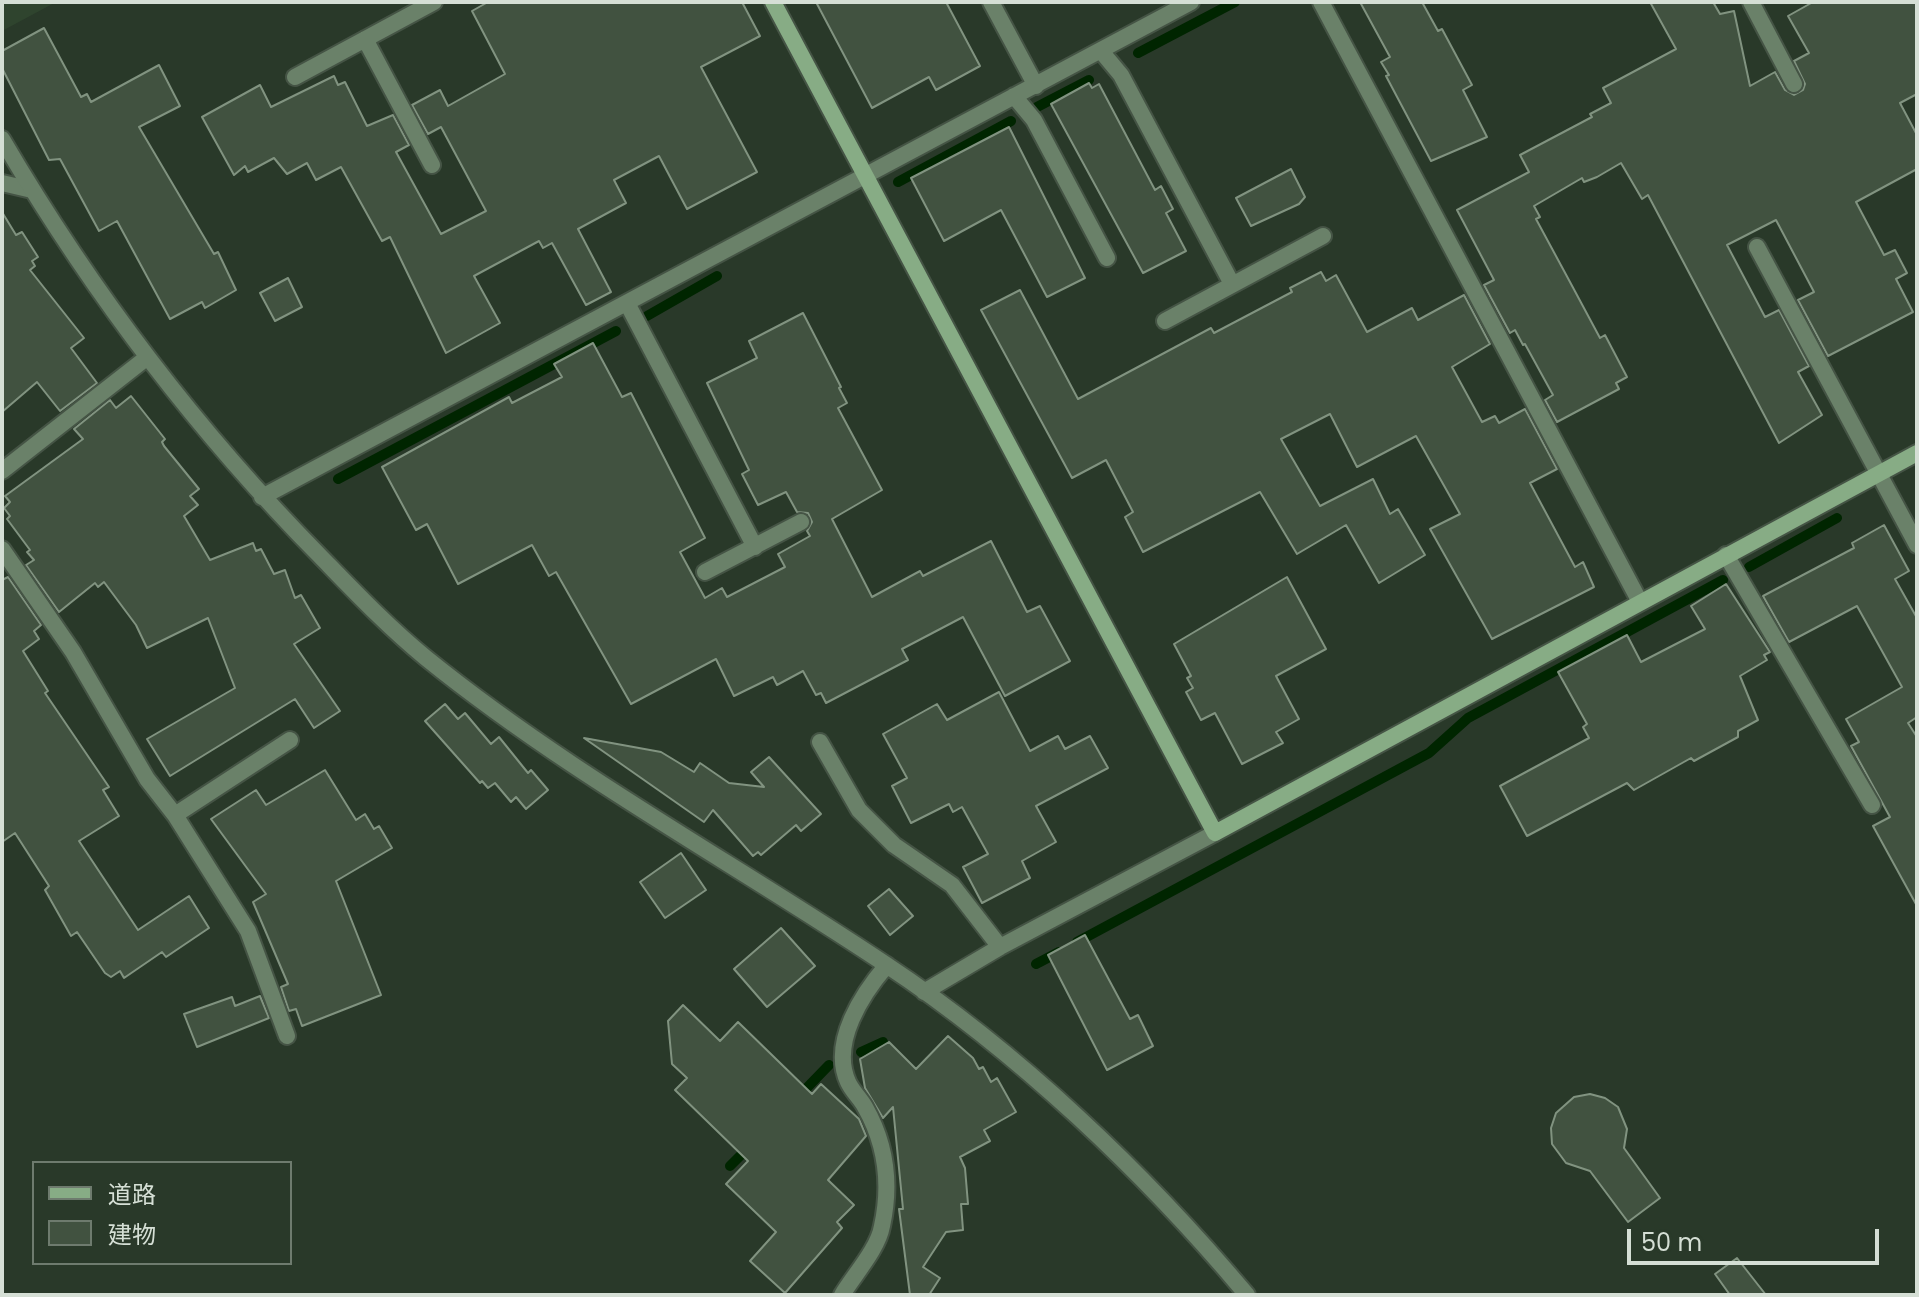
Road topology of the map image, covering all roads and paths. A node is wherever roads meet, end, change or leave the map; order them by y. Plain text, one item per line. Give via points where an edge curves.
1 (434, 2) edge
2 (773, 2) edge
3 (991, 2) edge
4 (1191, 2) edge
5 (1321, 2) edge
6 (1751, 2) edge
7 (365, 39) junction
8 (1101, 51) junction
9 (295, 77) dead end
10 (1794, 84) dead end
11 (1036, 86) junction
12 (1014, 96) junction
13 (2, 139) edge
14 (432, 165) dead end
15 (865, 174) junction
16 (2, 183) edge
17 (32, 190) junction
18 (1323, 236) dead end
19 (1757, 247) dead end
20 (1107, 258) dead end
21 (1232, 284) junction
22 (628, 305) junction
23 (1165, 321) dead end
24 (145, 359) junction
25 (1917, 453) edge
26 (2, 471) edge
27 (1879, 473) junction
28 (262, 497) junction
29 (801, 522) dead end
30 (1917, 545) edge
31 (755, 547) junction
32 (2, 549) edge
33 (1726, 555) junction
34 (705, 572) dead end
35 (1640, 602) junction
36 (290, 740) dead end
37 (820, 742) dead end
38 (1872, 805) dead end
39 (175, 815) junction
40 (1215, 833) junction
41 (1000, 947) junction
42 (887, 965) junction
43 (924, 992) junction
44 (287, 1036) dead end
45 (842, 1295) edge
46 (1247, 1295) edge

1 - 7 street
2 - 15 street
3 - 11 street
4 - 8 street
5 - 35 street
6 - 10 street
7 - 9 street
7 - 14 street
8 - 11 street
8 - 21 street via 1121,75
11 - 12 street
12 - 15 street
12 - 20 street via 1034,120
13 - 17 street
15 - 22 street
15 - 40 street
16 - 17 street
17 - 24 street
18 - 21 street
19 - 27 street
21 - 23 street
22 - 28 street
22 - 31 street
24 - 26 street
24 - 28 street
25 - 27 street
27 - 30 street
27 - 33 street
28 - 42 street via 425,657 568,760
29 - 31 street
31 - 34 street
32 - 39 street
33 - 35 street
33 - 38 street
35 - 40 street
36 - 39 street
37 - 41 street via 859,810 894,845 952,885
39 - 44 street via 248,931
40 - 41 street
41 - 43 street
42 - 43 street
42 - 45 street via 863,993 845,1042 847,1081 873,1125 884,1155 887,1187 882,1230
43 - 46 street via 976,1030 1101,1140

